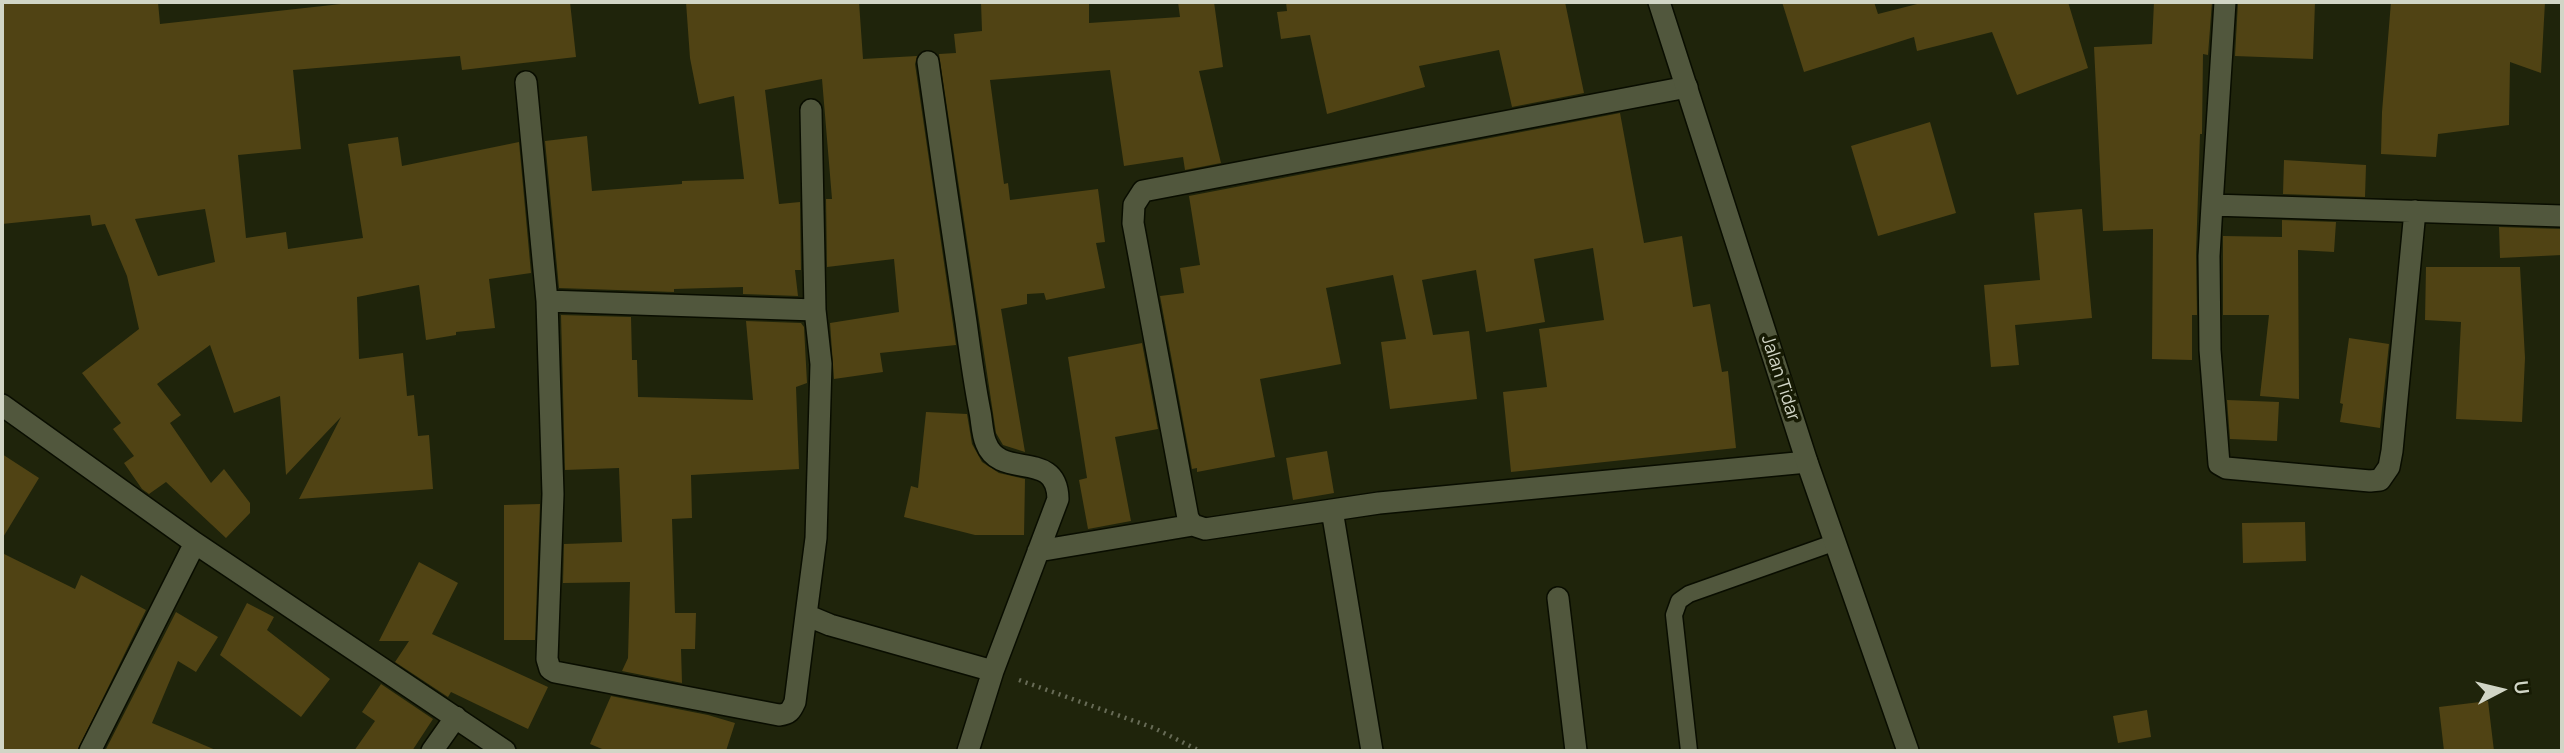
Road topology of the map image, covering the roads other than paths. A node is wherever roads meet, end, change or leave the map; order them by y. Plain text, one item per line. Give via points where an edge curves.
1 (1659, 2) edge
2 (2225, 2) edge
3 (928, 62) dead end
4 (526, 82) dead end
5 (1687, 87) junction
6 (811, 110) dead end
7 (2212, 205) junction
8 (2415, 211) junction
9 (2562, 216) edge
10 (547, 300) junction
11 (815, 310) junction
12 (2, 405) edge
13 (1807, 462) junction
14 (1332, 510) junction
15 (1193, 525) junction
16 (1836, 542) junction
17 (195, 543) junction
18 (1038, 551) junction
19 (1558, 598) dead end
20 (806, 615) junction
21 (993, 671) junction
22 (456, 717) junction
23 (90, 751) edge
24 (432, 751) edge
25 (505, 751) edge
26 (968, 751) edge
27 (1372, 751) edge
28 (1576, 751) edge
29 (1689, 751) edge
30 (1908, 751) edge

1 - 5 street, Jalan Tidar
2 - 7 street
3 - 18 street via 986,444 1005,462 1047,472 1058,488
4 - 10 street
5 - 13 street, Jalan Tidar
5 - 15 street via 1143,191 1134,205 1133,223 1185,506
6 - 11 street
7 - 8 street
7 - 8 street via 2210,350 2219,464 2371,481 2381,480 2392,452
8 - 9 street
10 - 11 street
10 - 20 street via 553,494 550,669 785,714 795,702
11 - 20 street via 821,364 817,538
12 - 17 street
13 - 14 street
13 - 16 street, Jalan Tidar
14 - 15 street via 1205,529
14 - 27 street
15 - 18 street
16 - 29 lane via 1679,601 1674,615
16 - 30 street, Jalan Tidar
17 - 22 street
17 - 23 street
18 - 21 street
19 - 28 street
20 - 21 street
21 - 26 street
22 - 24 street
22 - 25 street

